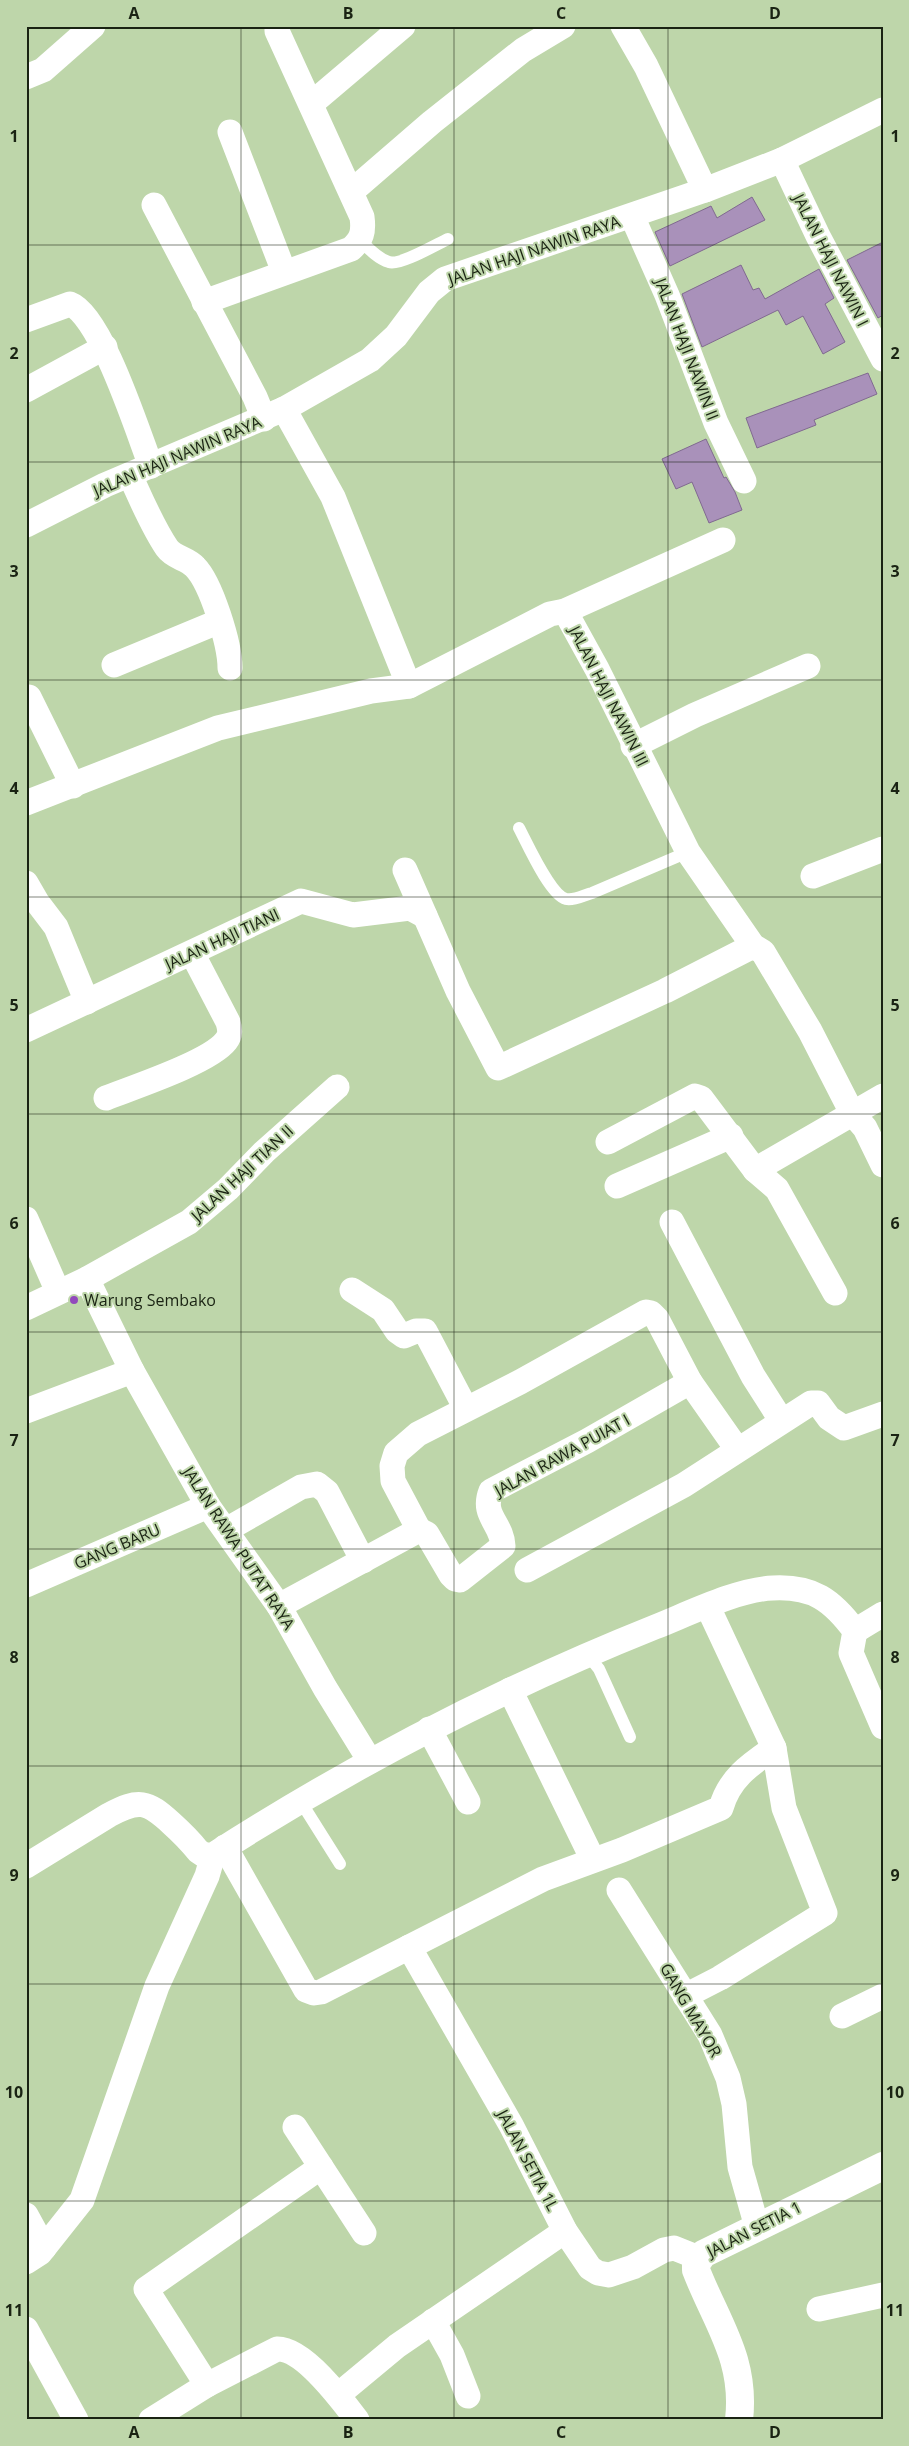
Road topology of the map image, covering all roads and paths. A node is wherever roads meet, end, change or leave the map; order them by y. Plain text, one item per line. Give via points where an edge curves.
1 (93, 26) edge
2 (278, 26) edge
3 (403, 26) edge
4 (563, 26) edge
5 (623, 26) edge
6 (26, 77) edge
7 (311, 104) junction
8 (883, 110) edge
9 (230, 132) dead end
10 (782, 160) junction
11 (705, 190) junction
12 (351, 192) junction
13 (154, 205) dead end
14 (632, 216) junction
15 (448, 239) dead end
16 (360, 240) junction
17 (284, 272) junction
18 (204, 302) junction
19 (26, 320) edge
20 (105, 347) junction
21 (883, 359) edge
22 (26, 390) edge
23 (274, 414) junction
24 (141, 470) junction
25 (744, 481) dead end
26 (26, 525) edge
27 (723, 540) dead end
28 (565, 611) junction
29 (220, 621) junction
30 (114, 664) dead end
31 (808, 666) dead end
32 (230, 668) dead end
33 (408, 686) junction
34 (29, 696) dead end
35 (633, 746) junction
36 (73, 786) junction
37 (26, 803) edge
38 (519, 828) dead end
39 (883, 848) edge
40 (688, 852) junction
41 (405, 870) dead end
42 (813, 876) dead end
43 (26, 883) edge
44 (426, 916) junction
45 (753, 946) junction
46 (192, 953) junction
47 (87, 1002) junction
48 (26, 1030) edge
49 (337, 1087) dead end
50 (883, 1096) edge
51 (106, 1098) dead end
52 (852, 1113) junction
53 (731, 1136) junction
54 (608, 1142) dead end
55 (883, 1165) edge
56 (755, 1170) junction
57 (617, 1186) dead end
58 (26, 1219) edge
59 (672, 1222) dead end
60 (87, 1279) junction
61 (352, 1290) dead end
62 (58, 1292) junction
63 (836, 1293) dead end
64 (26, 1308) edge
65 (132, 1370) junction
66 (697, 1391) junction
67 (466, 1410) junction
68 (26, 1411) edge
69 (883, 1414) edge
70 (781, 1420) junction
71 (737, 1450) junction
72 (208, 1506) junction
73 (226, 1530) junction
74 (419, 1530) junction
75 (363, 1561) junction
76 (527, 1570) dead end
77 (26, 1585) edge
78 (279, 1606) junction
79 (708, 1606) junction
80 (883, 1614) edge
81 (855, 1630) junction
82 (587, 1654) junction
83 (510, 1690) junction
84 (883, 1727) edge
85 (429, 1729) junction
86 (630, 1737) dead end
87 (774, 1748) junction
88 (370, 1761) junction
89 (301, 1802) junction
90 (468, 1802) dead end
91 (219, 1851) junction
92 (593, 1860) junction
93 (340, 1864) dead end
94 (26, 1866) edge
95 (619, 1890) dead end
96 (409, 1947) junction
97 (685, 1996) junction
98 (883, 1996) edge
99 (842, 2016) dead end
100 (295, 2127) dead end
101 (883, 2166) edge
102 (321, 2167) junction
103 (26, 2215) edge
104 (757, 2227) junction
105 (565, 2231) junction
106 (364, 2233) dead end
107 (35, 2255) edge
108 (699, 2258) junction
109 (883, 2295) edge
110 (819, 2309) dead end
111 (433, 2321) junction
112 (26, 2329) edge
113 (207, 2385) junction
114 (338, 2395) junction
115 (468, 2396) dead end
116 (76, 2420) edge
117 (151, 2420) edge
118 (357, 2420) edge
119 (739, 2420) edge

1 - 6 street via 43,70
2 - 7 street via 277,31
3 - 7 street
4 - 12 street via 500,68
5 - 11 street via 646,66
7 - 12 street
8 - 10 street, JALAN HAJI NAWIN RAYA
9 - 17 street
10 - 11 street, JALAN HAJI NAWIN RAYA
10 - 21 street, JALAN HAJI NAWIN I
11 - 14 street, JALAN HAJI NAWIN RAYA
12 - 16 street via 362,217 364,229
13 - 18 street
14 - 23 street, JALAN HAJI NAWIN RAYA via 445,279 429,292 396,336 370,360
14 - 25 street, JALAN HAJI NAWIN II via 667,295 716,423
15 - 16 lane via 399,262 390,263
16 - 17 street via 339,255
17 - 18 street
18 - 23 street via 255,397
19 - 20 street via 70,304 78,307
20 - 22 street
20 - 24 street
23 - 24 street, JALAN HAJI NAWIN RAYA
23 - 33 street via 333,497
24 - 26 street, JALAN HAJI NAWIN RAYA
24 - 29 street via 167,549 192,564 201,574
27 - 28 street
28 - 33 street, JALAN HAJI NAWIN III via 550,614
28 - 35 street, JALAN HAJI NAWIN III
29 - 30 street
29 - 32 street via 230,653
31 - 35 street
33 - 36 street, JALAN HAJI NAWIN III via 371,691 218,728
34 - 36 street
35 - 40 street, JALAN HAJI NAWIN III
36 - 37 street, JALAN HAJI NAWIN III
38 - 40 lane via 555,892 565,899 576,899
39 - 42 street
40 - 45 street, JALAN HAJI NAWIN III
41 - 44 street
43 - 47 street via 56,927
44 - 45 street via 458,991 498,1068 664,992
44 - 46 street, JALAN HAJI TIANI via 410,908 353,915 301,902
45 - 52 street, JALAN HAJI NAWIN III via 763,952 801,1015
46 - 47 street, JALAN HAJI TIANI
46 - 51 street via 228,1022 228,1039 219,1048 180,1068
47 - 48 street, JALAN HAJI TIANI
49 - 60 street, JALAN HAJI TIAN II via 189,1222
50 - 52 street
52 - 55 street, JALAN HAJI NAWIN III via 865,1128
52 - 56 street
53 - 54 street via 704,1101 695,1096
53 - 56 street
53 - 57 street
56 - 63 street via 777,1189
58 - 62 street
59 - 70 street via 753,1376
60 - 62 street, JALAN HAJI TIAN II
60 - 65 street, JALAN RAWA PUTAT RAYA
61 - 67 street via 383,1310 404,1336 425,1331
62 - 64 street, JALAN HAJI TIAN II
65 - 68 street
65 - 72 street, JALAN RAWA PUTAT RAYA
66 - 67 street, JALAN RAWA PUIAT I via 657,1319 646,1312
66 - 71 street
66 - 74 street, JALAN RAWA PUIAT I via 587,1441 491,1491 488,1511 503,1546 460,1580 455,1580 427,1534
67 - 74 street, JALAN RAWA PUIAT I via 418,1434 396,1453 392,1466 393,1481
69 - 70 street via 844,1428 829,1418 815,1402
70 - 71 street
71 - 76 street via 684,1485
72 - 73 street, JALAN RAWA PUTAT RAYA
72 - 77 street, GANG BARU
73 - 75 street via 301,1488 317,1484 327,1492
73 - 78 street, JALAN RAWA PUTAT RAYA
74 - 75 street
75 - 78 street
78 - 88 street, JALAN RAWA PUTAT RAYA via 306,1657
79 - 81 street via 761,1590 798,1589 820,1596 838,1608
79 - 82 street
79 - 87 street
80 - 81 street
81 - 84 street via 852,1653
82 - 83 street
82 - 86 lane via 599,1669
83 - 85 street
83 - 92 street
85 - 88 street
85 - 90 street
87 - 92 street via 742,1770 725,1793 721,1808
87 - 97 street via 784,1808 824,1914
88 - 89 street
89 - 91 street
89 - 93 lane
91 - 94 street via 204,1855 154,1807 138,1804 123,1807
91 - 96 street via 306,1990 314,1994 321,1992
91 - 107 street via 157,1986 82,2200
92 - 96 street via 543,1879
95 - 97 street, GANG MAYOR
96 - 105 street, JALAN SETIA 1L via 511,2125
97 - 104 street, GANG MAYOR via 710,2036 732,2090 740,2167
98 - 99 street
100 - 102 street
101 - 104 street, JALAN SETIA 1
102 - 106 street
102 - 113 street via 146,2289
103 - 107 street
104 - 108 street, JALAN SETIA 1
105 - 108 street, JALAN SETIA 1L via 590,2268 598,2273 609,2275 674,2248
105 - 111 street
108 - 119 street, JALAN SETIA 1 via 696,2270 739,2373
109 - 110 street
111 - 114 street
111 - 115 street via 452,2355
112 - 116 street
113 - 114 street via 277,2349 284,2349 294,2353
113 - 117 street
114 - 118 street

